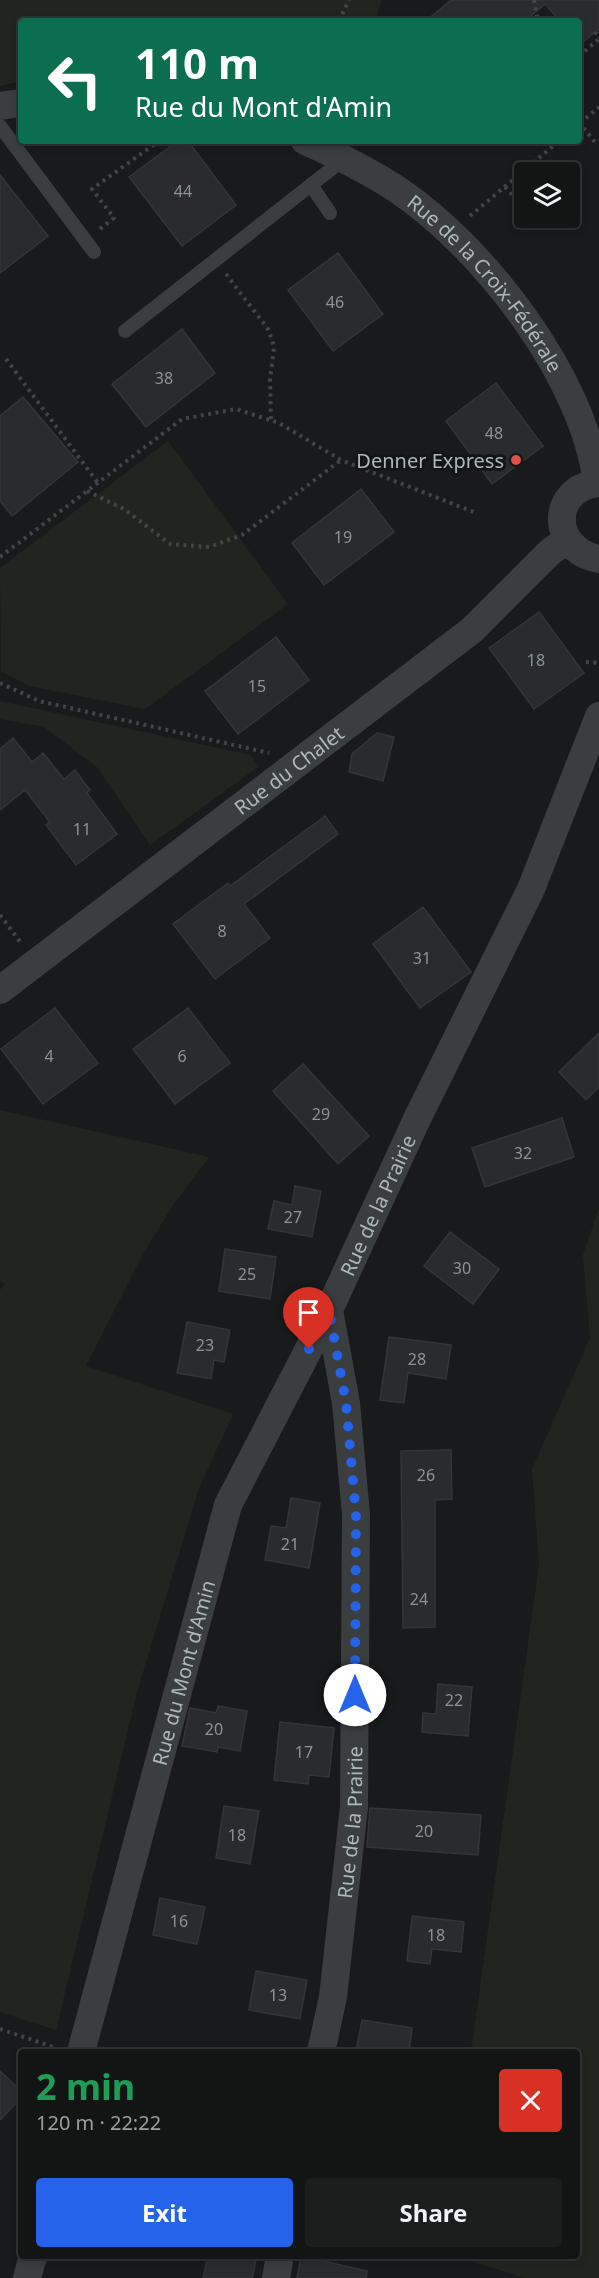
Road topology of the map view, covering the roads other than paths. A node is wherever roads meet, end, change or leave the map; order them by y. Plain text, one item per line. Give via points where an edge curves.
1 (18, 103) edge
2 (0, 106) edge
3 (0, 126) edge
4 (12, 142) junction
5 (315, 144) edge
6 (0, 151) edge
7 (344, 159) junction
8 (311, 185) junction
9 (330, 213) dead end
10 (94, 252) dead end
11 (125, 331) dead end
12 (598, 483) edge
13 (567, 540) junction
14 (599, 559) edge
15 (599, 716) edge
16 (0, 990) edge
17 (329, 1310) junction
18 (82, 2049) edge
19 (322, 2049) edge
20 (32, 2259) edge
21 (279, 2259) edge
22 (27, 2278) edge
23 (276, 2278) edge

1 - 2 street
3 - 4 lane
4 - 6 lane
4 - 10 lane
5 - 7 street, Rue de la Croix-Fédérale
7 - 8 lane
7 - 12 street, Rue de la Croix-Fédérale via 399,191 450,233 513,301 564,381
8 - 9 lane
8 - 11 lane
12 - 13 street via 584,486 566,503 562,528
13 - 14 street via 581,554
13 - 16 street, Rue du Chalet via 472,630
15 - 17 street, Rue de la Prairie via 531,890 417,1119
17 - 18 street, Rue du Mont d'Amin via 228,1505
17 - 19 street, Rue de la Prairie via 346,1403 356,1515 355,1796 333,1997
20 - 22 street
21 - 23 street

